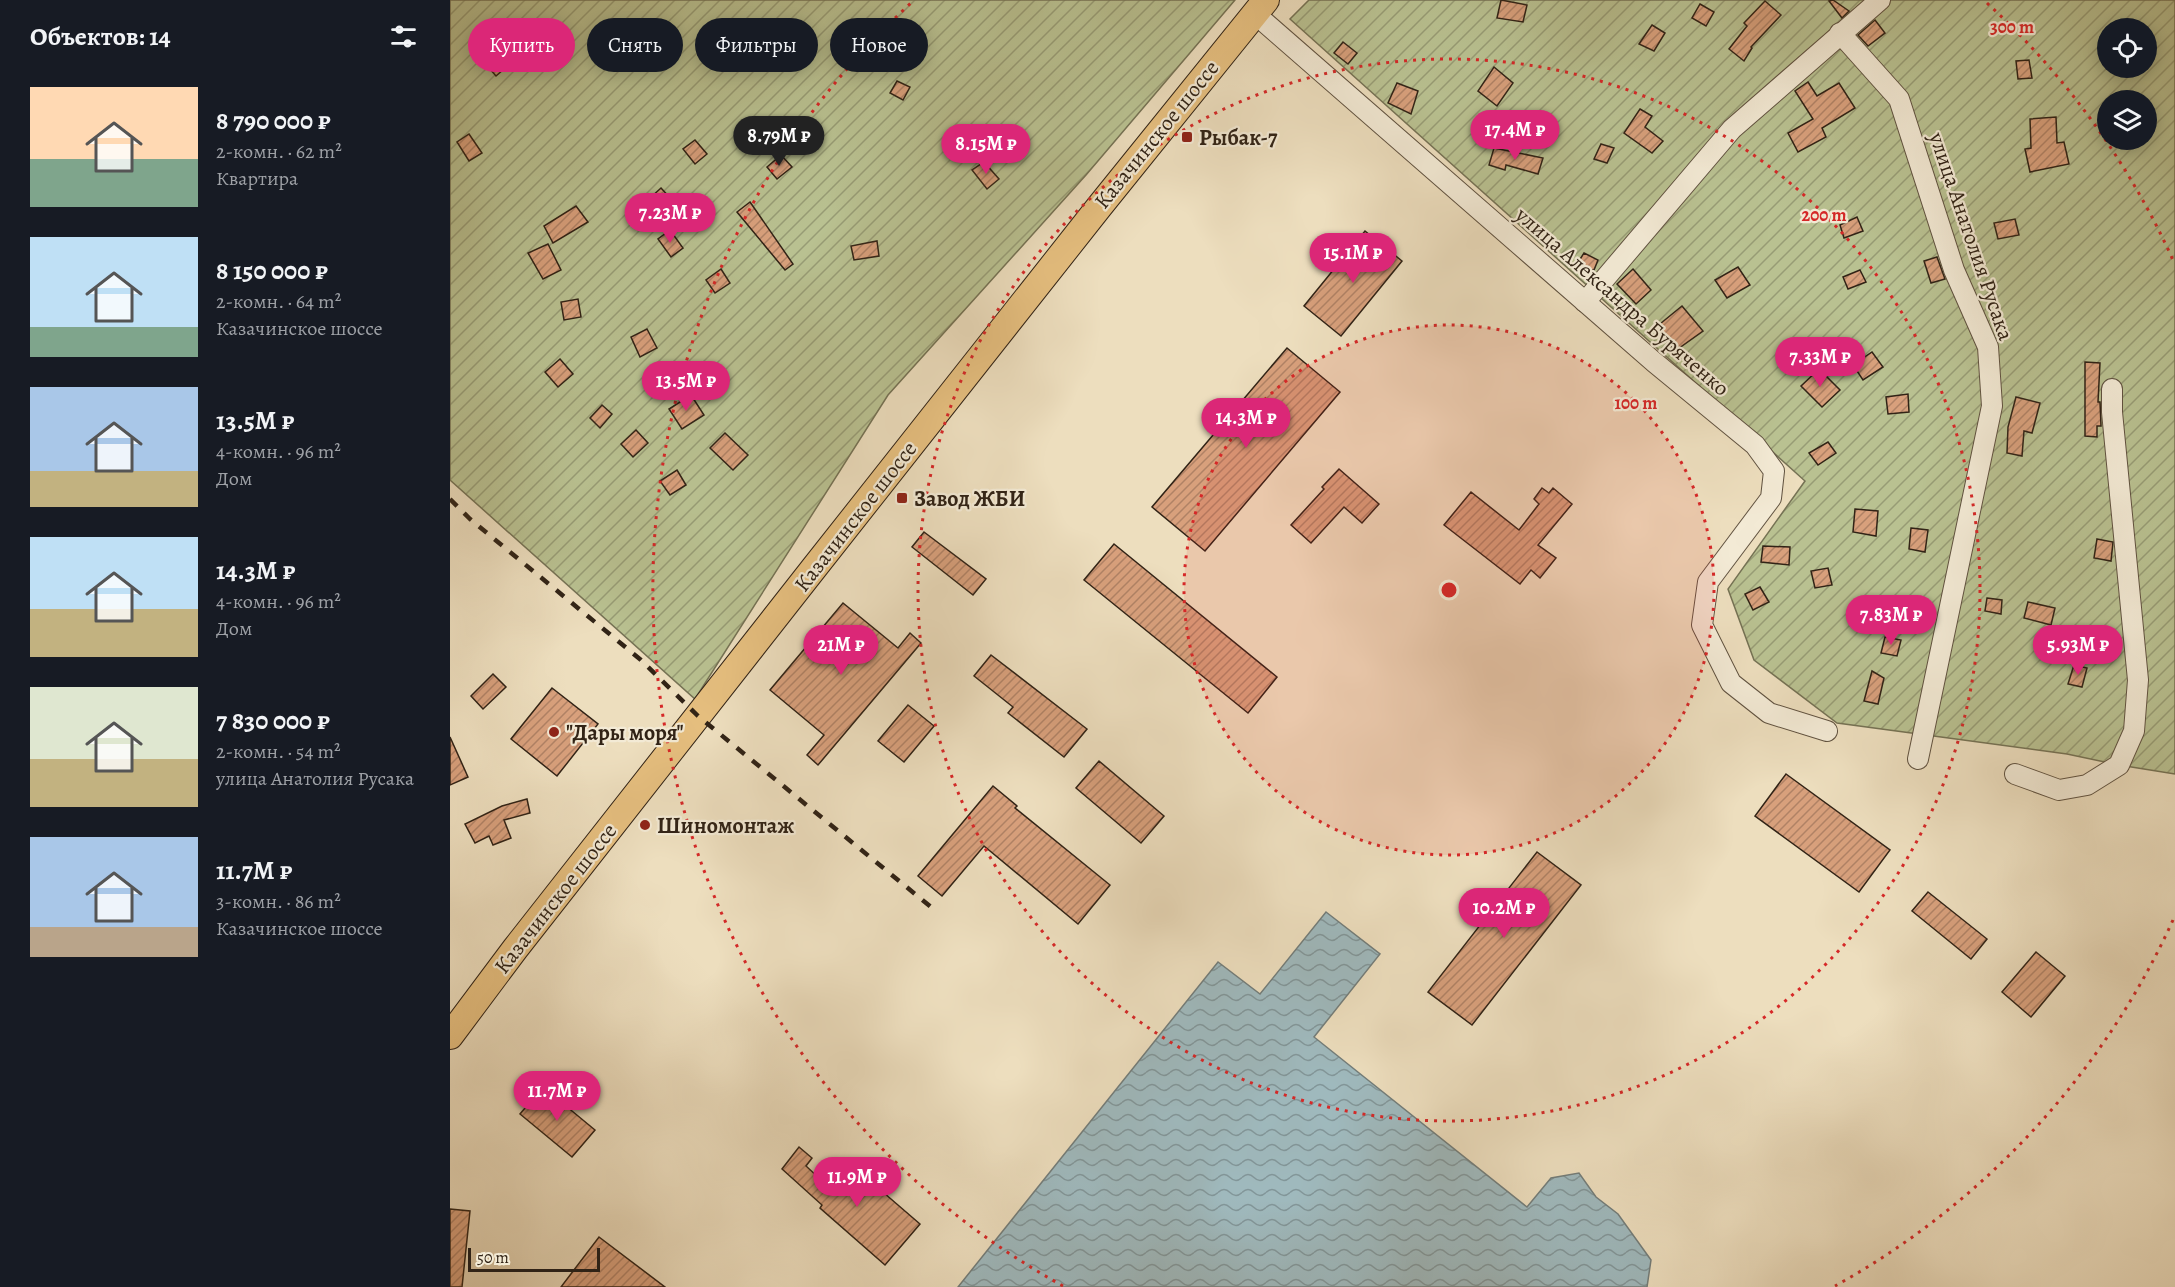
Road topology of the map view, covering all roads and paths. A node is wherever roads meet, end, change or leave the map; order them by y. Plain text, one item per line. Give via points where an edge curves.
1 (1880, 0) edge
2 (1260, 6) edge
3 (1840, 33) junction
4 (1585, 302) junction
5 (2112, 389) dead end
6 (1827, 731) dead end
7 (1918, 759) dead end
8 (2015, 774) dead end
9 (450, 1036) edge

1 - 3 street
2 - 4 street, улица Александра Буряченко
2 - 9 main road, Казачинское шоссе via 814,568
3 - 4 street via 1732,129
3 - 7 street, улица Анатолия Русака via 1899,99 1954,270 1988,347 1992,406
4 - 6 street, улица Александра Буряченко via 1755,445 1774,471 1771,498 1708,582 1702,625 1731,683 1769,713
5 - 8 street via 2138,680 2134,731 2119,765 2087,785 2059,790

